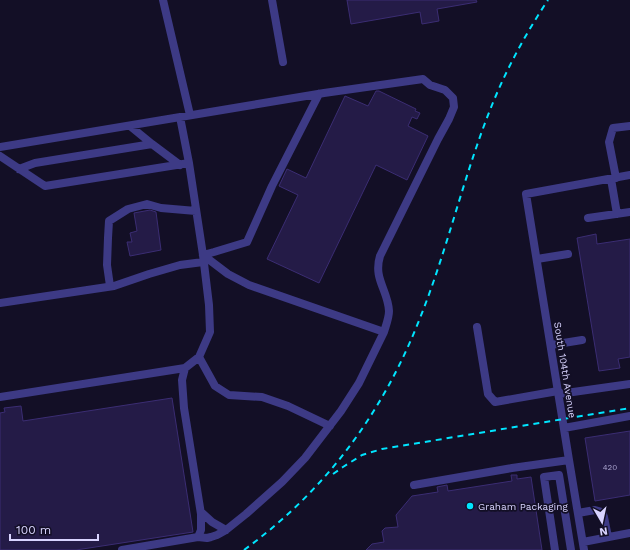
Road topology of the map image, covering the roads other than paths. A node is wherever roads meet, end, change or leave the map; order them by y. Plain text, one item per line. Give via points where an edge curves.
1 (163, 0) edge
2 (272, 0) edge
3 (283, 62) dead end
4 (319, 94) junction
5 (190, 115) junction
6 (180, 117) junction
7 (130, 126) junction
8 (630, 126) edge
9 (152, 144) junction
10 (0, 147) edge
11 (0, 156) edge
12 (189, 163) junction
13 (180, 165) junction
14 (19, 169) junction
15 (630, 176) edge
16 (613, 178) junction
17 (196, 211) junction
18 (630, 212) edge
19 (616, 214) junction
20 (588, 218) dead end
21 (568, 254) dead end
22 (203, 258) junction
23 (537, 259) junction
24 (110, 286) junction
25 (0, 303) edge
26 (477, 327) dead end
27 (384, 332) junction
28 (582, 340) dead end
29 (551, 345) junction
30 (199, 357) junction
31 (185, 368) junction
32 (630, 384) edge
33 (558, 393) junction
34 (0, 397) edge
35 (630, 416) edge
36 (330, 426) junction
37 (564, 428) junction
38 (569, 460) junction
39 (551, 463) junction
40 (553, 476) junction
41 (414, 485) dead end
42 (201, 512) junction
43 (578, 513) junction
44 (226, 530) junction
45 (630, 533) edge
46 (198, 537) junction
47 (608, 538) junction
48 (584, 546) edge
49 (122, 550) edge
50 (555, 550) edge
51 (571, 550) edge

1 - 5 street
2 - 3 street
4 - 5 street
4 - 22 street via 272,186 247,242
4 - 27 street via 423,78 430,85 445,90 453,98 454,107 449,120 378,262 389,309
5 - 6 street
6 - 7 street
6 - 12 street
7 - 9 street
7 - 10 street
8 - 16 street via 614,128 609,142
9 - 13 street
9 - 14 street via 35,163
11 - 14 street
12 - 13 street
12 - 17 street
13 - 14 street via 45,186
15 - 16 street
16 - 19 street
16 - 23 street, South 104th Avenue via 526,194
17 - 22 street
17 - 24 street via 147,204 128,209 110,221 107,265
18 - 19 street
19 - 20 street
21 - 23 street
22 - 24 street
22 - 27 street via 248,285
22 - 30 street via 210,332
23 - 29 street, South 104th Avenue
24 - 25 street
26 - 33 street via 488,394 494,402
27 - 36 street via 359,383
28 - 29 street
29 - 33 street, South 104th Avenue
30 - 31 street
30 - 36 street via 215,386 229,395 262,397
31 - 34 street
31 - 42 street via 182,380 184,408
32 - 33 street
33 - 37 street, South 104th Avenue
35 - 37 street
36 - 44 street via 282,482
37 - 38 street, South 104th Avenue
38 - 39 street
38 - 43 street, South 104th Avenue
39 - 40 street
39 - 41 street
40 - 50 street via 544,477
40 - 51 street via 559,475
42 - 44 street
42 - 46 street via 201,530
43 - 47 street via 595,510 602,512
43 - 48 street, South 104th Avenue
44 - 46 street via 211,537
45 - 47 street
46 - 49 street
47 - 48 street

